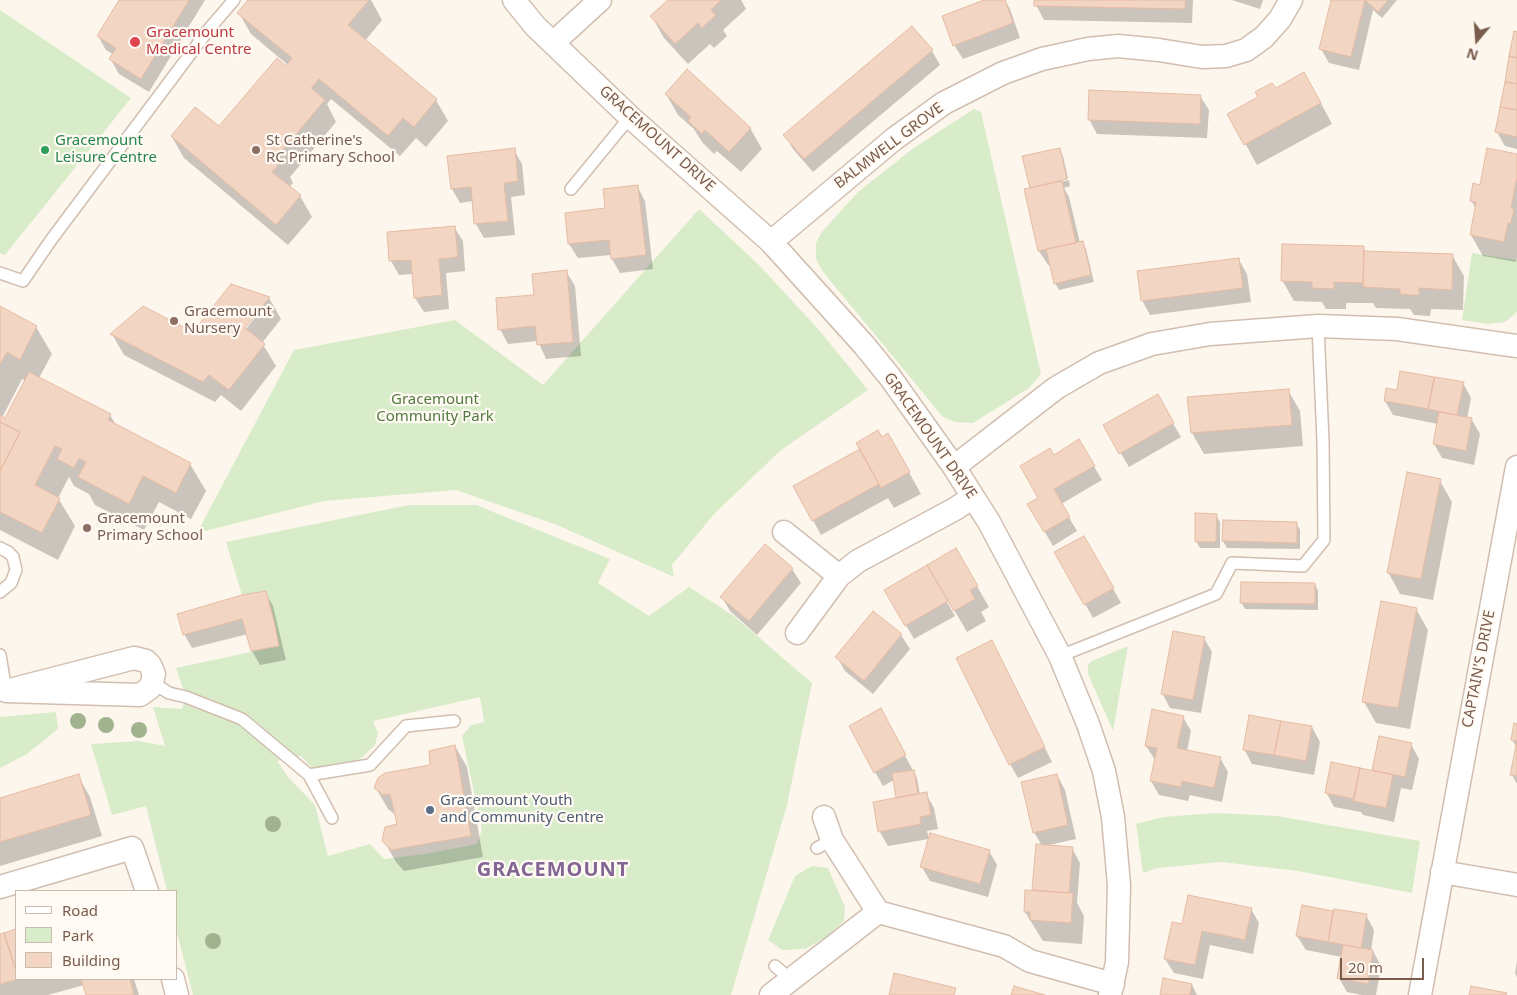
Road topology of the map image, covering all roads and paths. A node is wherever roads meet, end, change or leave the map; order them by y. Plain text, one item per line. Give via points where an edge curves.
1 (234, 0) edge
2 (514, 0) edge
3 (600, 0) edge
4 (1291, 0) edge
5 (553, 43) junction
6 (630, 117) junction
7 (571, 189) dead end
8 (771, 242) junction
9 (0, 272) edge
10 (1318, 326) junction
11 (1517, 346) edge
12 (954, 467) junction
13 (1517, 467) edge
14 (973, 497) junction
15 (784, 532) dead end
16 (0, 548) edge
17 (839, 576) junction
18 (0, 592) edge
19 (797, 633) dead end
20 (0, 656) edge
21 (1060, 656) junction
22 (153, 683) junction
23 (3, 692) edge
24 (454, 721) dead end
25 (309, 775) junction
26 (824, 817) dead end
27 (332, 818) dead end
28 (1442, 872) junction
29 (1517, 885) edge
30 (0, 887) edge
31 (147, 890) edge
32 (878, 912) junction
33 (172, 980) edge
34 (1112, 989) edge
35 (177, 995) edge
36 (771, 995) edge
37 (1420, 995) edge

1 - 9 lane via 209,29 23,281
2 - 5 street, GRACEMOUNT DRIVE
3 - 5 street
4 - 8 street, BALMWELL GROVE via 1264,37 1246,50 1226,56 1202,57 1118,46 1088,48 1003,72 944,104 894,139
5 - 6 street, GRACEMOUNT DRIVE
6 - 7 lane
6 - 8 street, GRACEMOUNT DRIVE
8 - 12 street, GRACEMOUNT DRIVE via 890,377
10 - 11 street via 1398,329
10 - 12 street via 1210,334 1152,344 1099,363 1056,388
10 - 21 lane via 1324,540 1303,566 1232,563 1216,594
12 - 14 street, GRACEMOUNT DRIVE
13 - 28 street, CAPTAIN'S DRIVE
14 - 17 street via 858,561
14 - 21 street, GRACEMOUNT DRIVE
15 - 17 street
16 - 18 lane via 13,557 16,570 11,583
17 - 19 street
20 - 23 lane
21 - 34 street, GRACEMOUNT DRIVE via 1104,771 1113,817 1119,885 1117,962
22 - 23 street via 144,693 135,695
22 - 23 street via 150,665 134,658
22 - 25 lane via 242,719
24 - 25 lane via 406,726 370,766
25 - 27 lane
26 - 32 street via 825,844
28 - 29 street
28 - 37 street, CAPTAIN'S DRIVE
30 - 31 street via 132,848
32 - 34 street via 1004,946 1030,961
32 - 36 street via 782,972
33 - 35 street

